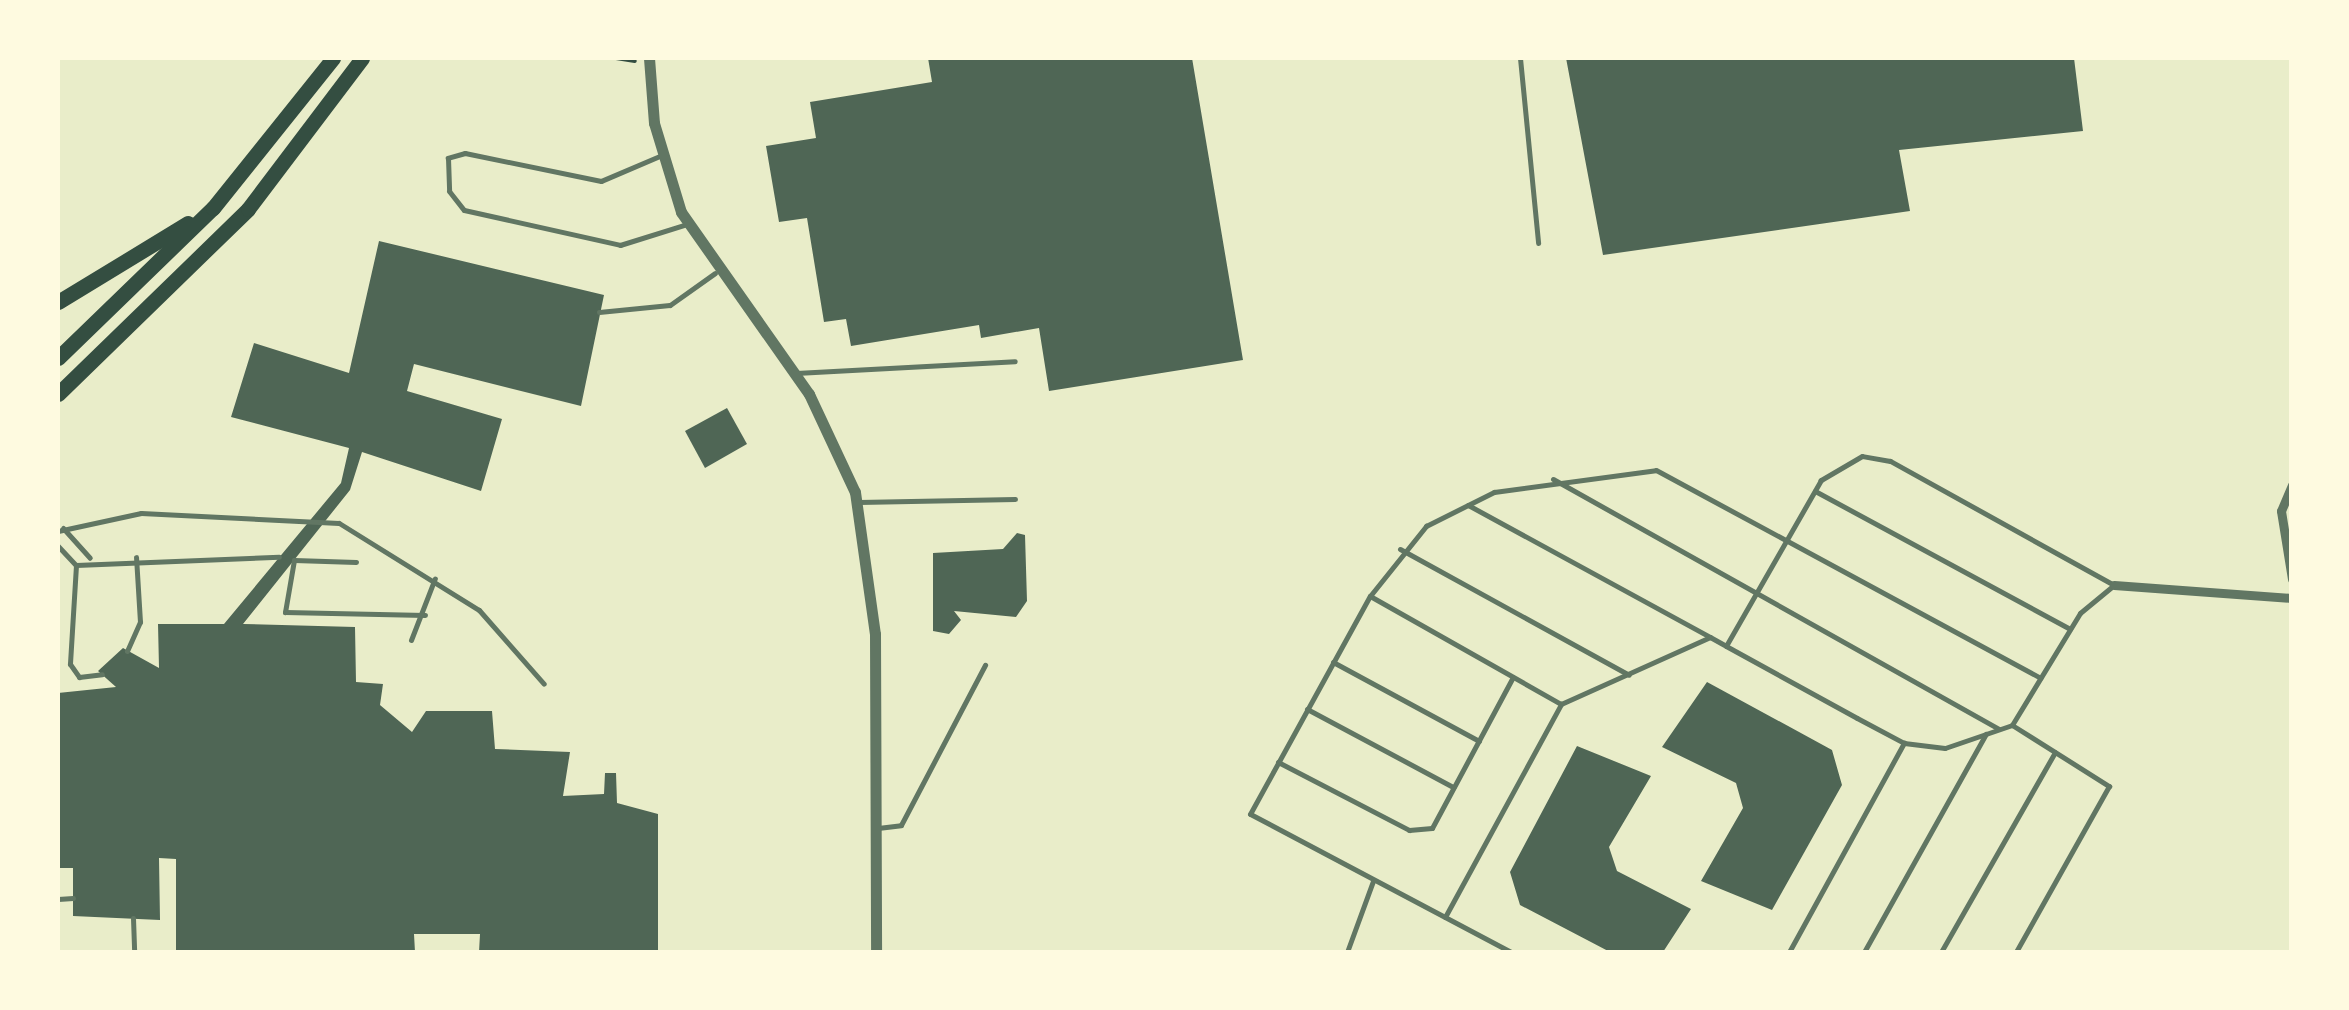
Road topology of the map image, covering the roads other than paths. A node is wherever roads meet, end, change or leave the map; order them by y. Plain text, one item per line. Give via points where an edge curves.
1 (333, 58) edge
2 (362, 58) edge
3 (1520, 58) edge
4 (649, 59) edge
5 (663, 154) junction
6 (213, 208) junction
7 (687, 224) junction
8 (1538, 243) dead end
9 (715, 273) junction
10 (58, 302) edge
11 (599, 312) dead end
12 (58, 358) edge
13 (1014, 360) dead end
14 (793, 374) junction
15 (58, 394) edge
16 (1552, 479) junction
17 (2292, 485) edge
18 (1815, 491) junction
19 (1016, 499) dead end
20 (856, 502) junction
21 (1468, 505) junction
22 (60, 530) edge
23 (1788, 538) junction
24 (58, 546) edge
25 (1400, 549) junction
26 (136, 556) junction
27 (279, 557) dead end
28 (90, 558) junction
29 (356, 562) dead end
30 (76, 565) junction
31 (434, 578) junction
32 (2292, 579) edge
33 (2114, 585) junction
34 (1756, 593) junction
35 (1370, 596) junction
36 (2292, 598) edge
37 (424, 615) junction
38 (2070, 629) junction
39 (1710, 637) junction
40 (410, 640) dead end
41 (1726, 646) junction
42 (127, 651) dead end
43 (1333, 662) junction
44 (985, 666) dead end
45 (102, 674) dead end
46 (1629, 675) junction
47 (1513, 678) junction
48 (2040, 678) junction
49 (544, 684) dead end
50 (1561, 704) junction
51 (1307, 709) junction
52 (2012, 725) junction
53 (1999, 730) junction
54 (1986, 734) junction
55 (1478, 741) junction
56 (1904, 744) junction
57 (2055, 752) junction
58 (1278, 762) junction
59 (1454, 787) junction
60 (878, 828) junction
61 (1373, 880) junction
62 (73, 898) dead end
63 (58, 899) edge
64 (134, 918) dead end
65 (1445, 918) junction
66 (134, 952) edge
67 (876, 952) edge
68 (1347, 952) edge
69 (1511, 952) edge
70 (1791, 952) edge
71 (1864, 952) edge
72 (1941, 952) edge
73 (2016, 952) edge

1 - 6 main road
2 - 15 main road via 248,209
3 - 8 lane
4 - 5 street
5 - 7 street
5 - 7 lane via 601,181 464,153 448,158 448,191 464,210 620,246
6 - 10 main road
6 - 12 main road
7 - 9 street
9 - 11 lane via 670,305
9 - 14 street
13 - 14 lane
14 - 20 street
16 - 21 lane
16 - 23 lane via 1656,470
16 - 34 lane
17 - 32 street via 2281,511
18 - 23 lane
18 - 33 lane via 1842,462 1890,460
18 - 38 lane
19 - 20 lane
20 - 60 street via 875,634
21 - 25 lane
21 - 39 lane
22 - 28 lane
22 - 31 lane via 220,511 340,523
23 - 34 lane
23 - 48 lane
24 - 30 lane
25 - 35 lane
25 - 46 lane
26 - 27 lane
26 - 28 lane
26 - 42 lane via 140,622
28 - 30 lane
29 - 37 lane via 294,560 285,612
30 - 45 lane via 70,664 79,677
31 - 37 lane
31 - 49 lane via 479,610
33 - 36 street
33 - 38 lane
34 - 41 lane
34 - 53 lane
35 - 43 lane
35 - 47 lane
37 - 40 lane
38 - 48 lane
39 - 41 lane
39 - 46 lane
41 - 56 lane
43 - 51 lane
43 - 55 lane
44 - 60 lane via 916,803 901,825
46 - 50 lane
47 - 50 lane
47 - 55 lane
48 - 52 lane
50 - 65 lane
51 - 58 lane
51 - 59 lane
52 - 53 lane
52 - 57 lane
53 - 54 lane
54 - 56 lane via 1945,748
54 - 71 lane
55 - 59 lane
56 - 70 lane
57 - 72 lane
57 - 73 lane via 2108,786
58 - 59 lane via 1409,830 1432,828
58 - 61 lane via 1250,814
60 - 67 street
61 - 65 lane
61 - 68 lane
62 - 63 lane
64 - 66 lane
65 - 69 lane

